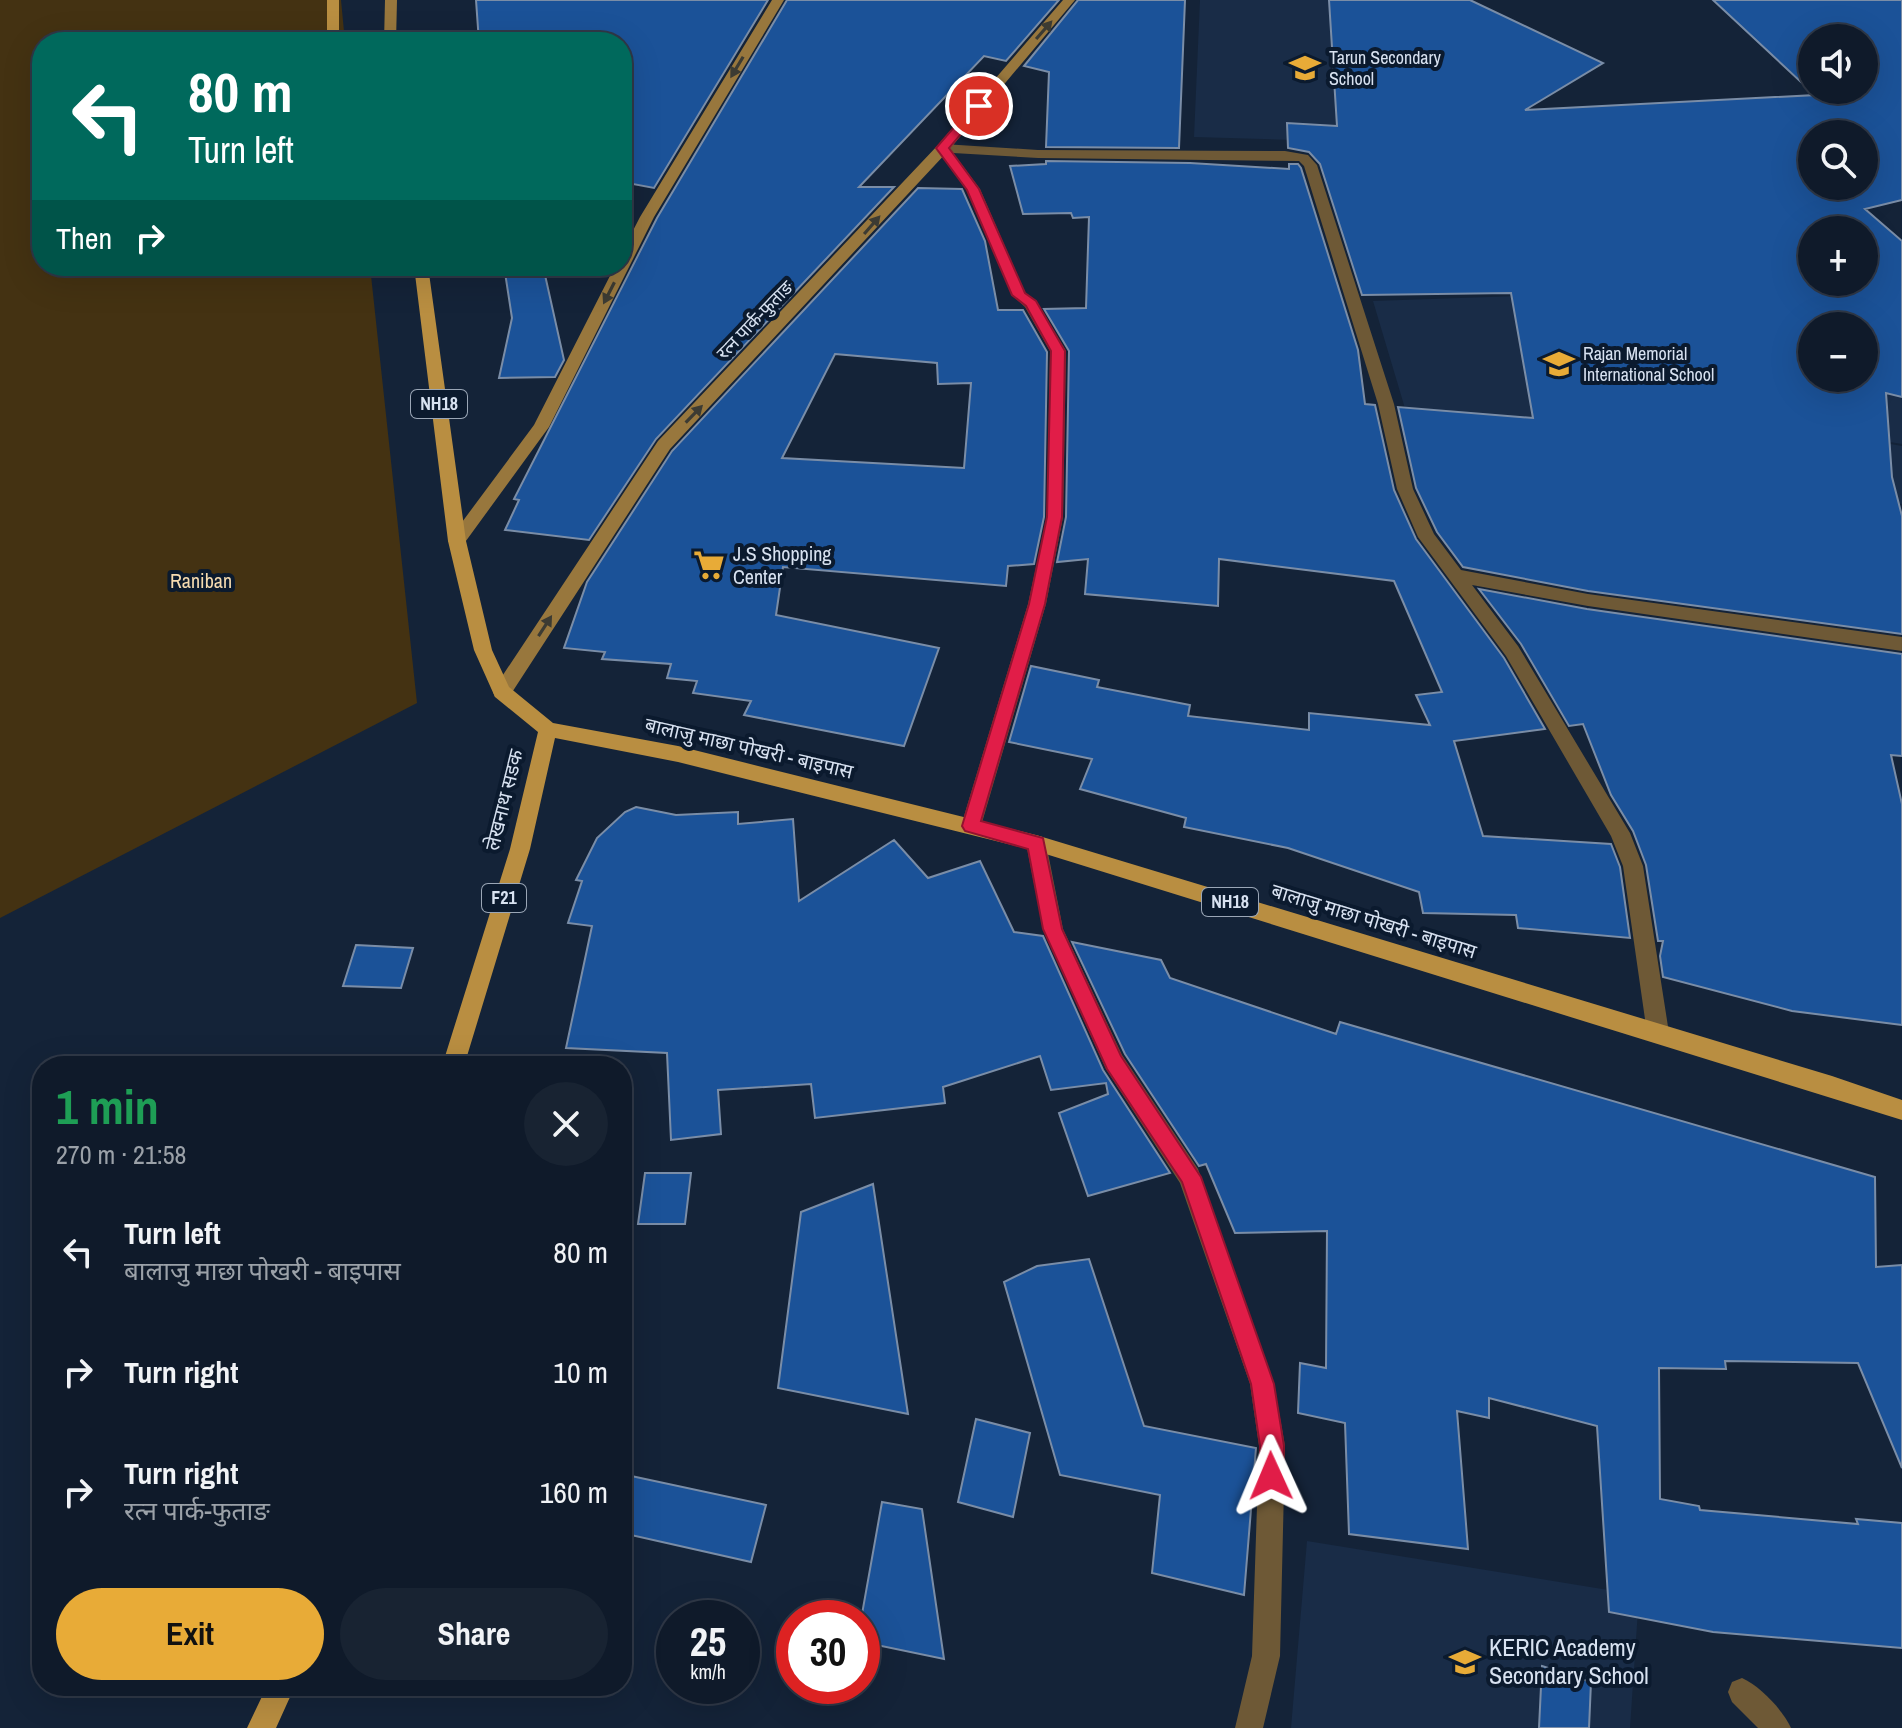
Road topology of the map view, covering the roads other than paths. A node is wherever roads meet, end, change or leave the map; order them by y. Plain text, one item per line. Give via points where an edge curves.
1 (333, 0) edge
2 (391, 0) edge
3 (778, 0) edge
4 (1069, 0) edge
5 (334, 32) edge
6 (390, 32) edge
7 (943, 148) junction
8 (632, 247) edge
9 (422, 276) edge
10 (617, 276) edge
11 (457, 541) junction
12 (1459, 576) junction
13 (1902, 644) edge
14 (502, 692) junction
15 (548, 729) junction
16 (971, 826) junction
17 (1036, 843) junction
18 (1658, 1033) junction
19 (456, 1056) edge
20 (1902, 1110) edge
21 (1742, 1692) dead end
22 (276, 1696) edge
23 (261, 1728) edge
24 (1249, 1728) edge
25 (1777, 1728) edge

1 - 5 main road
2 - 6 street
3 -> 8 street
7 -> 4 street, रत्न पार्क-फुताङ
7 - 12 street via 1303,158 1310,165 1386,404 1405,489 1427,537
14 -> 7 street, रत्न पार्क-फुताङ via 664,445
7 - 16 street via 973,189 1019,295 1031,304 1058,351 1055,517 1037,604
9 - 11 main road, NH18
10 -> 11 street via 541,427
11 - 14 main road, NH18 via 483,650
12 - 13 street via 1588,600
12 - 18 street via 1512,651 1620,833 1633,866
14 - 15 main road, NH18
15 - 16 main road, बालाजु माछा पोखरी - बाइपास / NH18 via 678,754
15 - 19 main road, लेखनाथ सडक / F21 via 520,849
16 - 17 main road, बालाजु माछा पोखरी - बाइपास / NH18
17 - 18 main road, बालाजु माछा पोखरी - बाइपास / NH18
17 - 24 street via 1053,929 1114,1062 1190,1177 1262,1384 1272,1446 1266,1641
18 - 20 main road, बालाजु माछा पोखरी - बाइपास / NH18
21 - 25 street
22 - 23 main road

